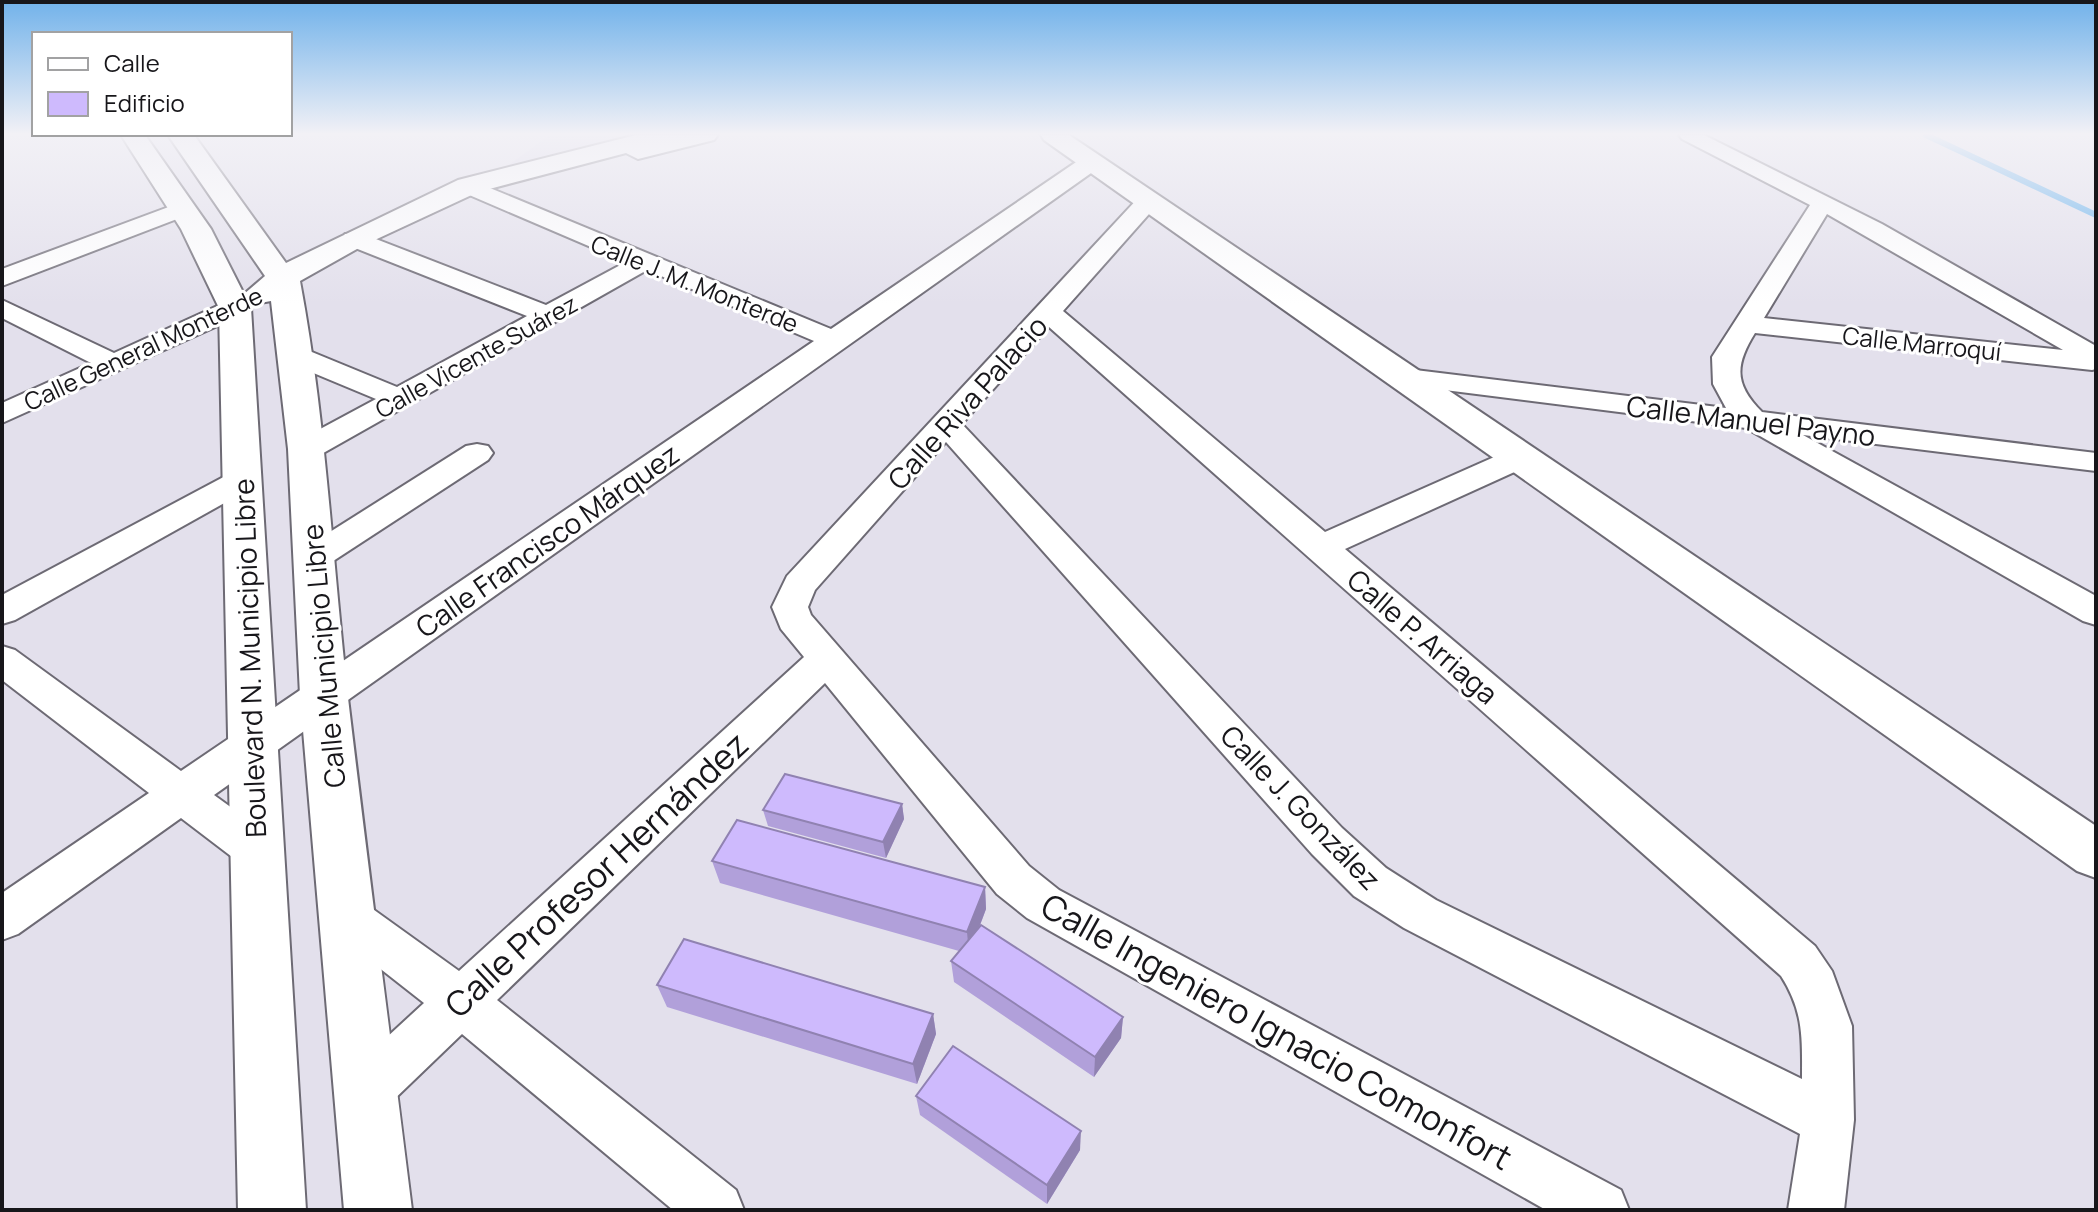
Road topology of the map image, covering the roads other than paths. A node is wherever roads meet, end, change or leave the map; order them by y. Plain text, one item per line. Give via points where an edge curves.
1 (177, 192) edge
2 (205, 192) edge
3 (471, 192) edge
4 (478, 192) edge
5 (1049, 192) edge
6 (1137, 192) edge
7 (1798, 192) edge
8 (1149, 200) junction
9 (1822, 204) junction
10 (182, 209) junction
11 (361, 242) junction
12 (644, 262) junction
13 (2, 278) edge
14 (284, 281) junction
15 (2, 308) edge
16 (235, 308) junction
17 (1048, 312) junction
18 (547, 315) junction
19 (1748, 324) junction
20 (834, 340) junction
21 (297, 356) junction
22 (2096, 360) edge
23 (113, 363) junction
24 (1407, 378) junction
25 (399, 398) junction
26 (2, 414) edge
27 (1753, 420) junction
28 (946, 424) junction
29 (307, 449) junction
30 (477, 453) dead end
31 (1521, 457) junction
32 (2096, 462) edge
33 (242, 480) junction
34 (1321, 547) junction
35 (315, 557) junction
36 (790, 607) joint
37 (2, 611) edge
38 (2096, 612) edge
39 (827, 658) junction
40 (2, 660) edge
41 (324, 695) junction
42 (252, 745) junction
43 (182, 794) junction
44 (256, 850) junction
45 (2096, 855) edge
46 (347, 916) junction
47 (2, 919) edge
48 (460, 1001) junction
49 (366, 1091) junction
50 (1828, 1120) junction
51 (262, 1201) edge
52 (378, 1210) edge
53 (716, 1210) edge
54 (1601, 1210) edge
55 (1816, 1210) edge

1 - 10 main road, Boulevard N. Municipio Libre
2 - 14 main road, Calle Municipio Libre
3 - 11 main road, Calle General Monterde
4 - 12 street, Calle J. M. Monterde
5 - 20 street, Calle Francisco Márquez
6 - 8 main road
7 - 9 street
8 - 17 street, Calle Riva Palacio
8 - 24 main road
9 - 19 street
9 - 22 street via 1874,229
10 - 13 street
10 - 16 main road, Boulevard N. Municipio Libre
11 - 14 main road, Calle General Monterde
11 - 18 street
12 - 18 street, Calle Vicente Suárez
12 - 20 street, Calle J. M. Monterde
14 - 16 main road, Calle General Monterde
14 - 21 main road, Calle Municipio Libre
15 - 23 street
16 - 23 street, Calle General Monterde
16 - 33 main road, Boulevard N. Municipio Libre
17 - 28 street, Calle Riva Palacio
17 - 34 street, Calle P. Arriaga
18 - 25 street, Calle Vicente Suárez
19 - 22 street, Calle Marroquí
19 - 27 street via 1726,357 1725,380 1731,397
20 - 41 street, Calle Francisco Márquez
21 - 25 street
21 - 29 main road, Calle Municipio Libre
23 - 26 street, Calle General Monterde
24 - 27 street, Calle Manuel Payno
24 - 31 main road
25 - 29 street, Calle Vicente Suárez
27 - 32 street, Calle Manuel Payno
27 - 38 street
28 - 36 street, Calle Riva Palacio via 799,585
28 - 50 street, Calle J. González via 1370,882 1420,914
29 - 35 main road, Calle Municipio Libre
30 - 35 street
31 - 34 street
31 - 45 main road
33 - 37 street
33 - 42 main road, Boulevard N. Municipio Libre
34 - 50 street, Calle P. Arriaga via 1798,961 1815,987 1827,1026
35 - 41 main road, Calle Municipio Libre
36 - 39 street, Calle Ingeniero Ignacio Comonfort via 794,620
39 - 48 street, Calle Profesor Hernández
39 - 54 street, Calle Ingeniero Ignacio Comonfort via 1013,880 1043,904
40 - 43 street
41 - 42 street, Calle Francisco Márquez
41 - 46 main road, Calle Municipio Libre
42 - 43 street, Calle Francisco Márquez
42 - 44 main road, Boulevard N. Municipio Libre
43 - 44 street
43 - 47 street, Calle Francisco Márquez
44 - 51 main road, Boulevard N. Municipio Libre
46 - 48 street
46 - 49 main road, Calle Municipio Libre
48 - 49 street, Calle Profesor Hernández
48 - 53 street
49 - 52 main road, Calle Municipio Libre
50 - 55 street, Calle P. Arriaga

